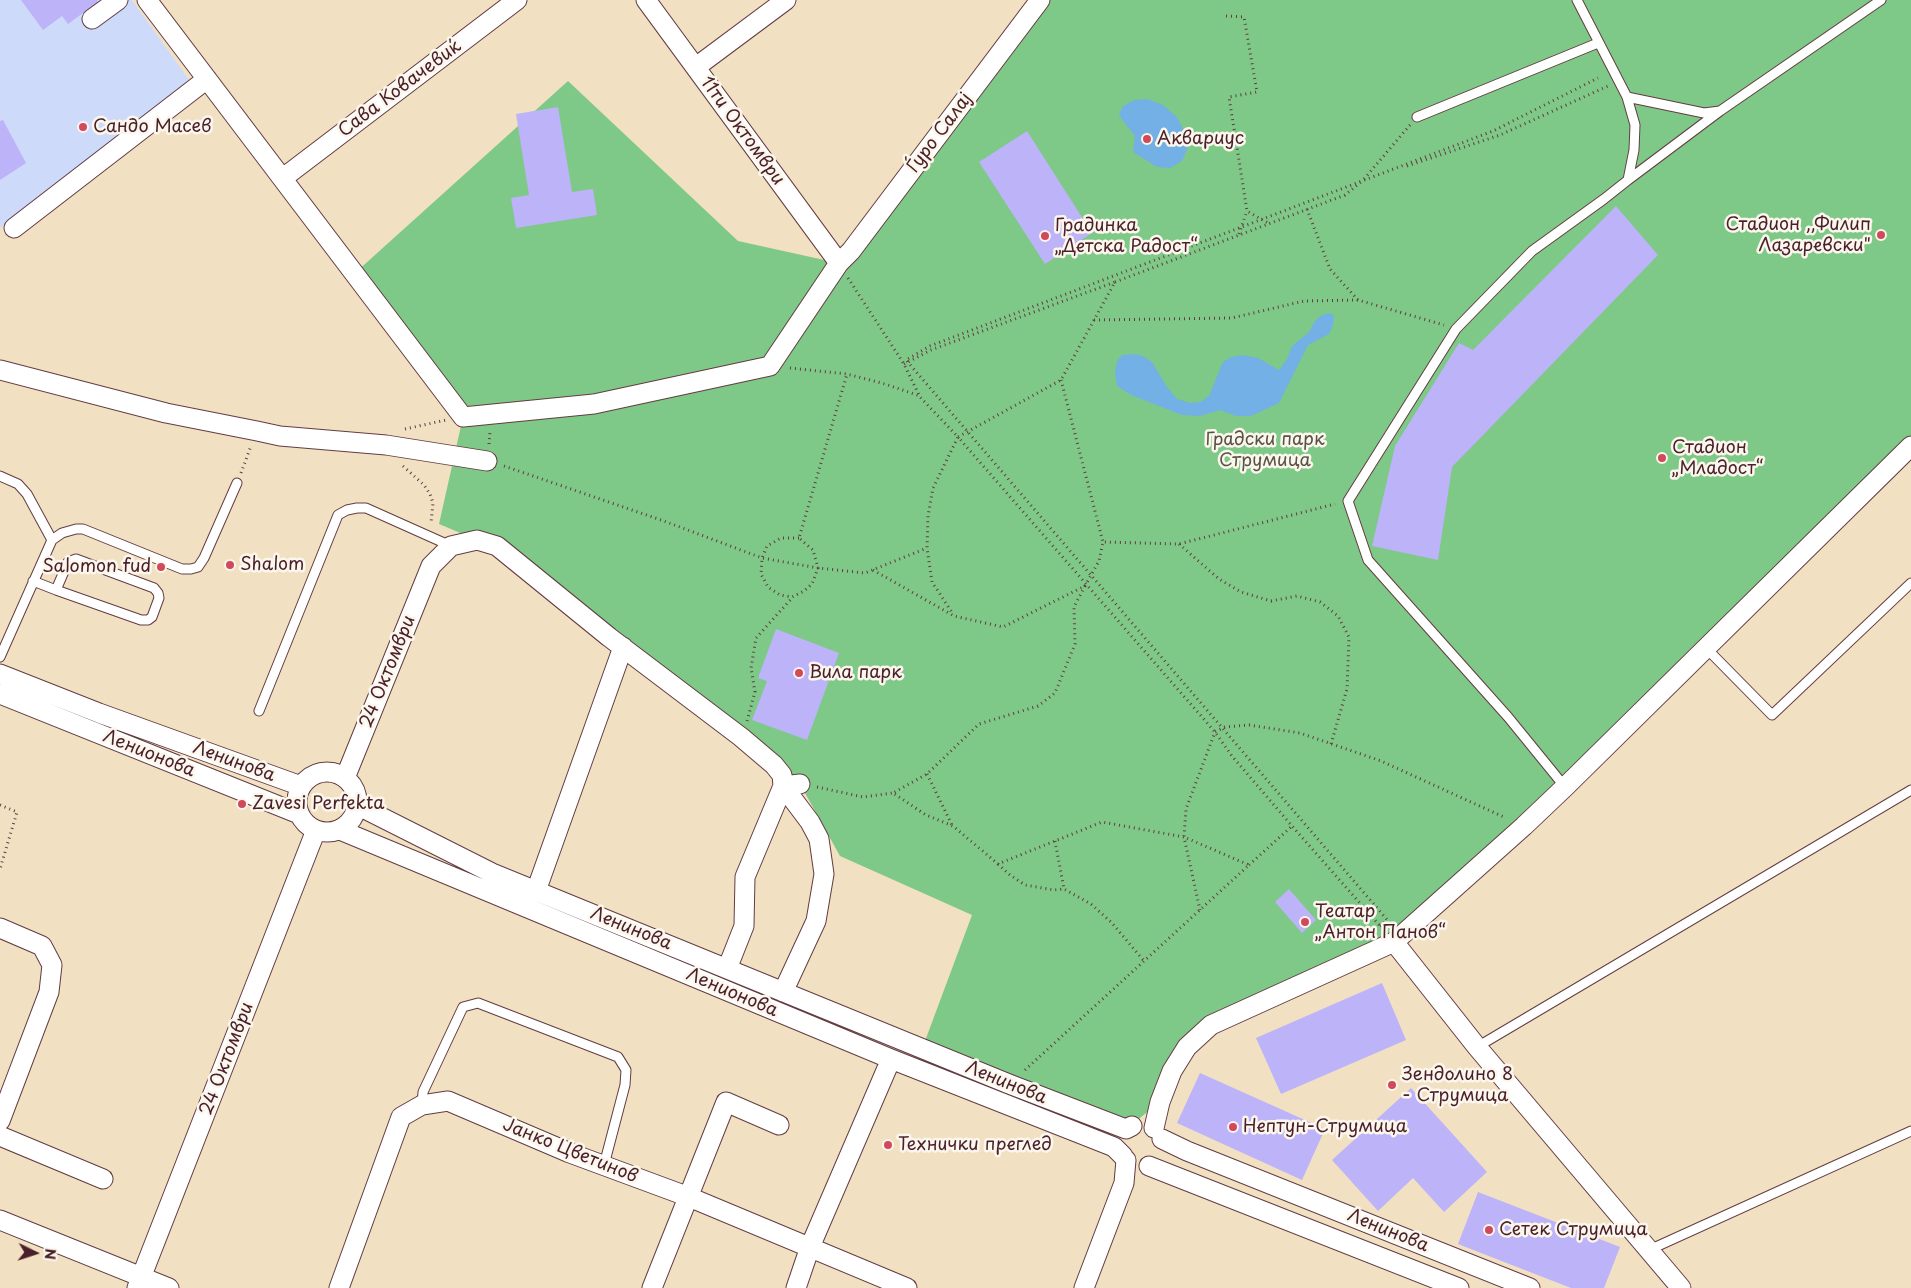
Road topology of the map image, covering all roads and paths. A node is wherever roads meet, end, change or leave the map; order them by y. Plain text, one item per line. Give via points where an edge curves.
1 (118, 0) edge
2 (517, 0) edge
3 (646, 0) edge
4 (786, 0) edge
5 (1040, 0) edge
6 (1577, 0) edge
7 (1881, 0) edge
8 (156, 3) edge
9 (1226, 16) dead end
10 (92, 19) dead end
11 (1598, 43) junction
12 (696, 67) junction
13 (1598, 78) dead end
14 (207, 79) junction
15 (1619, 81) junction
16 (1627, 97) junction
17 (1720, 110) junction
18 (1416, 117) joint
19 (283, 178) junction
20 (1364, 180) junction
21 (1628, 180) junction
22 (1307, 208) junction
23 (1247, 211) junction
24 (1262, 219) junction
25 (1269, 223) junction
26 (1242, 226) junction
27 (14, 228) dead end
28 (1239, 234) junction
29 (838, 263) junction
30 (1115, 282) junction
31 (1358, 300) junction
32 (1094, 320) junction
33 (1456, 329) junction
34 (906, 363) junction
35 (770, 366) junction
36 (0, 370) edge
37 (847, 374) junction
38 (1061, 380) junction
39 (920, 397) junction
40 (492, 414) junction
41 (463, 417) junction
42 (968, 431) junction
43 (257, 432) junction
44 (958, 437) junction
45 (386, 445) junction
46 (1911, 446) edge
47 (487, 461) junction
48 (0, 476) edge
49 (237, 482) joint
50 (1348, 501) junction
51 (428, 535) junction
52 (799, 538) junction
53 (52, 540) junction
54 (1103, 542) junction
55 (1179, 544) junction
56 (451, 546) junction
57 (926, 548) junction
58 (762, 558) junction
59 (818, 568) junction
60 (873, 570) junction
61 (1092, 575) junction
62 (34, 581) junction
63 (1911, 583) edge
64 (1085, 586) junction
65 (56, 590) junction
66 (792, 597) junction
67 (954, 616) junction
68 (623, 647) junction
69 (1706, 648) junction
70 (0, 657) edge
71 (0, 674) edge
72 (0, 694) edge
73 (259, 711) dead end
74 (1223, 728) junction
75 (1215, 732) junction
76 (741, 737) junction
77 (1331, 744) junction
78 (927, 774) junction
79 (345, 778) junction
80 (792, 785) junction
81 (301, 786) junction
82 (1565, 787) junction
83 (1911, 790) edge
84 (893, 793) junction
85 (0, 805) edge
86 (357, 805) junction
87 (299, 814) junction
88 (953, 826) junction
89 (1292, 826) junction
90 (1524, 826) junction
91 (316, 830) junction
92 (340, 830) junction
93 (1184, 837) junction
94 (1055, 841) junction
95 (998, 864) junction
96 (1250, 865) junction
97 (0, 869) edge
98 (1064, 889) junction
99 (536, 891) junction
100 (1200, 910) junction
101 (1388, 920) dead end
102 (0, 928) edge
103 (1394, 942) junction
104 (1144, 961) junction
105 (726, 968) junction
106 (783, 992) junction
107 (1477, 1047) junction
108 (890, 1059) junction
109 (1009, 1084) junction
110 (422, 1105) junction
111 (0, 1121) edge
112 (779, 1125) dead end
113 (1147, 1129) junction
114 (1911, 1131) edge
115 (0, 1136) edge
116 (1135, 1162) junction
117 (604, 1165) junction
118 (104, 1179) dead end
119 (689, 1197) junction
120 (0, 1220) edge
121 (810, 1247) junction
122 (1649, 1250) junction
123 (139, 1283) edge
124 (169, 1288) edge
125 (339, 1288) edge
126 (652, 1288) edge
127 (796, 1288) edge
128 (907, 1288) edge
129 (1084, 1288) edge
130 (1459, 1288) edge
131 (1530, 1288) edge
132 (1680, 1288) edge

1 - 10 street
2 - 19 street, Сава Ковачевиќ
3 - 12 street, 11ти Октомври
4 - 12 street
5 - 29 street, Ѓуро Салај via 851,252
6 - 11 lane
7 - 17 lane
8 - 14 street
9 - 23 path via 1244,17 1257,92 1229,98
11 - 15 lane
11 - 18 lane
12 - 29 street, 11ти Октомври
13 - 20 path via 1493,131
14 - 19 street
14 - 27 street
15 - 16 lane
15 - 20 path via 1500,135
16 - 17 lane via 1704,112
16 - 21 lane via 1634,125 1634,150
17 - 21 lane
18 - 20 path
19 - 41 street
20 - 22 path via 1345,195
20 - 24 path
21 - 33 lane via 1532,251
22 - 25 path
22 - 31 path via 1330,268
23 - 24 path
23 - 26 path
24 - 25 path
24 - 26 path
25 - 28 path
26 - 28 path
26 - 34 path via 930,346
28 - 30 path
29 - 34 path
29 - 35 street, Ѓуро Салај
30 - 32 path
30 - 34 path via 931,350
31 - 32 path via 1304,301 1232,318
31 - 33 path
32 - 38 path
33 - 50 lane
34 - 39 path
34 - 42 path
35 - 37 path
35 - 40 street via 594,404
36 - 43 street via 166,413
37 - 39 path
37 - 52 path
38 - 42 path
38 - 54 path
39 - 44 path
40 - 41 street
40 - 47 path
41 - 45 path via 400,430 390,436
42 - 44 path
42 - 61 path
43 - 45 street
43 - 49 path
44 - 57 path via 933,488
44 - 64 path
45 - 47 street
45 - 51 path via 430,494 433,514
46 - 69 street
47 - 58 path
48 - 53 lane via 18,484 27,494
49 - 53 lane via 198,567 182,569 83,529 62,533
50 - 55 path
50 - 82 lane via 1368,560 1508,717
51 - 56 lane
51 - 73 lane via 366,508 347,510 338,515
52 - 58 path via 781,538 767,546
52 - 59 path via 813,550
53 - 62 lane
54 - 55 path
54 - 61 path via 1100,562
55 - 77 path via 1219,579 1241,592 1271,601 1296,596 1320,602 1338,616 1349,637 1347,689
56 - 68 street via 477,540 497,546
56 - 79 street, 24 Октомври via 431,566
57 - 60 path
57 - 67 path via 932,582
58 - 59 path
58 - 66 path via 761,574 768,587 780,595
59 - 60 path via 865,573
59 - 66 path via 812,584
60 - 67 path
61 - 64 path
61 - 74 path
62 - 65 lane
62 - 70 lane
63 - 69 lane via 1772,714
64 - 67 path via 1002,627
64 - 75 path
64 - 78 path via 1074,608 1076,644 1055,693 1038,706 979,724
65 - 65 lane via 141,620 152,617 159,598 154,588 76,559 68,562
66 - 76 path via 756,638 751,668 755,692
68 - 76 street
68 - 99 street
69 - 82 street
71 - 81 street, Ленинова
72 - 87 street, Ленионова
74 - 75 path
74 - 77 path via 1249,725 1300,733
74 - 101 path
75 - 89 path
75 - 93 path via 1186,808
76 - 80 street
77 - 90 path via 1381,761
78 - 84 path
78 - 88 path
79 - 81 street via 325,772 315,774
79 - 86 street via 354,790
80 - 84 path via 863,797
80 - 105 street via 745,877 744,926
80 - 106 street via 819,839 824,874 816,921
81 - 87 street via 296,805
82 - 90 street
83 - 107 lane
84 - 88 path via 926,815
85 - 97 path via 17,812
86 - 92 street via 348,824
86 - 99 street, Ленинова via 492,873
87 - 91 street via 304,823
88 - 95 path
89 - 96 path
89 - 103 path
90 - 103 street
91 - 92 street
91 - 123 street, 24 Октомври
92 - 108 street, Ленионова
93 - 94 path via 1102,822
93 - 96 path
93 - 100 path
94 - 95 path
94 - 98 path
95 - 98 path via 1025,885
96 - 100 path
98 - 104 path via 1091,904
99 - 105 street, Ленинова
100 - 104 path
102 - 111 street via 42,946 52,965 50,992
103 - 107 street
103 - 113 street via 1211,1025 1187,1047 1172,1071
104 - 109 path
105 - 106 street, Ленинова
106 - 109 street, Ленинова
107 - 122 street
108 - 116 street, Ленионова via 1114,1147
108 - 121 street
109 - 113 street, Ленинова via 1126,1129
110 - 117 street, Јанко Цветинов via 448,1101
110 - 117 lane via 422,1092 463,1007 478,1003 618,1057 626,1070 625,1086
110 - 125 street, Јанко Цветинов via 401,1117
112 - 119 street via 726,1102
113 - 116 street via 1124,1134 1121,1139 1120,1147
113 - 116 street via 1163,1145 1160,1157 1155,1163
113 - 131 street, Ленинова via 1187,1151
114 - 122 lane
115 - 118 street
116 - 129 street
116 - 130 street, Ленинова
117 - 119 street, Јанко Цветинов
119 - 121 street, Јанко Цветинов
119 - 126 street
120 - 123 street
121 - 127 street
121 - 128 street, Јанко Цветинов
122 - 132 street
123 - 124 street

